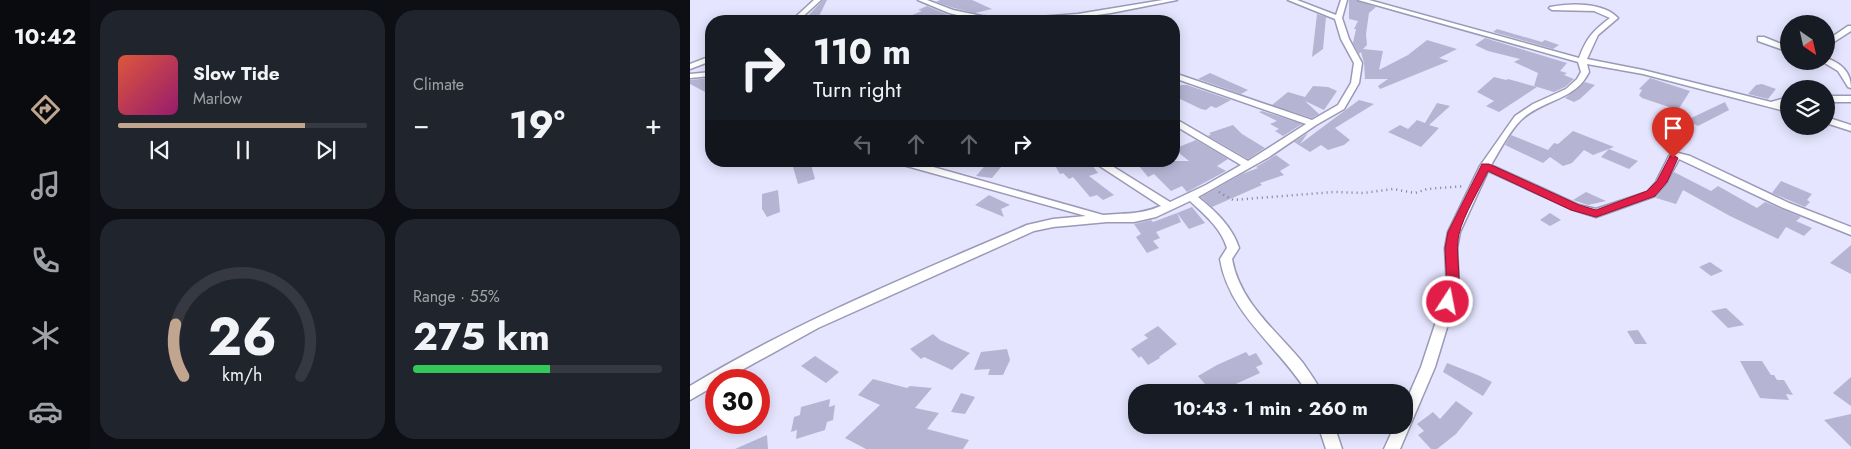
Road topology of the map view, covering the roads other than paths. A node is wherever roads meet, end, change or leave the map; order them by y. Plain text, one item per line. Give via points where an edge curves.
1 (818, 0) edge
2 (921, 0) edge
3 (1174, 0) edge
4 (1291, 0) edge
5 (1344, 0) edge
6 (1361, 0) edge
7 (1552, 8) dead end
8 (801, 15) edge
9 (964, 15) edge
10 (1095, 15) edge
11 (1338, 18) junction
12 (1851, 28) edge
13 (1761, 39) dead end
14 (1835, 39) edge
15 (1780, 46) edge
16 (705, 61) edge
17 (1582, 61) junction
18 (1835, 65) edge
19 (690, 67) edge
20 (705, 75) edge
21 (690, 76) edge
22 (1180, 77) edge
23 (1851, 85) edge
24 (1835, 99) edge
25 (1851, 99) edge
26 (1780, 101) edge
27 (1772, 105) junction
28 (1780, 107) edge
29 (1313, 123) junction
30 (1835, 123) edge
31 (1180, 125) edge
32 (1851, 128) edge
33 (1248, 165) junction
34 (1485, 166) junction
35 (933, 167) edge
36 (1107, 167) edge
37 (1191, 196) junction
38 (1169, 206) junction
39 (1107, 218) junction
40 (1851, 231) edge
41 (1309, 384) edge
42 (690, 394) edge
43 (1413, 401) edge
44 (1329, 434) edge
45 (1399, 434) edge
46 (1334, 449) edge
47 (1392, 449) edge

1 - 8 street
2 - 9 street
3 - 10 street
4 - 11 street
5 - 11 street
6 - 17 street
7 - 17 street via 1593,8 1614,18 1595,33
11 - 29 street via 1358,63 1355,83 1342,107
12 - 14 street
13 - 15 street
16 - 19 street
17 - 27 street via 1643,72
17 - 34 street via 1585,72 1581,80 1569,91 1518,118
18 - 23 street
20 - 21 street
22 - 29 street via 1273,106
24 - 25 street
26 - 27 street
27 - 28 street
29 - 33 street
30 - 32 street
31 - 33 street
33 - 37 street
34 - 40 street via 1596,214 1651,194 1673,158 1678,156
34 - 43 street via 1454,232 1451,248 1453,288 1428,367
35 - 39 street
36 - 38 street
37 - 38 street
37 - 41 street via 1217,221 1232,242 1226,259 1230,278 1250,312
38 - 39 street via 1134,218
39 - 42 street via 1032,228 818,322 730,368
44 - 46 street
45 - 47 street

